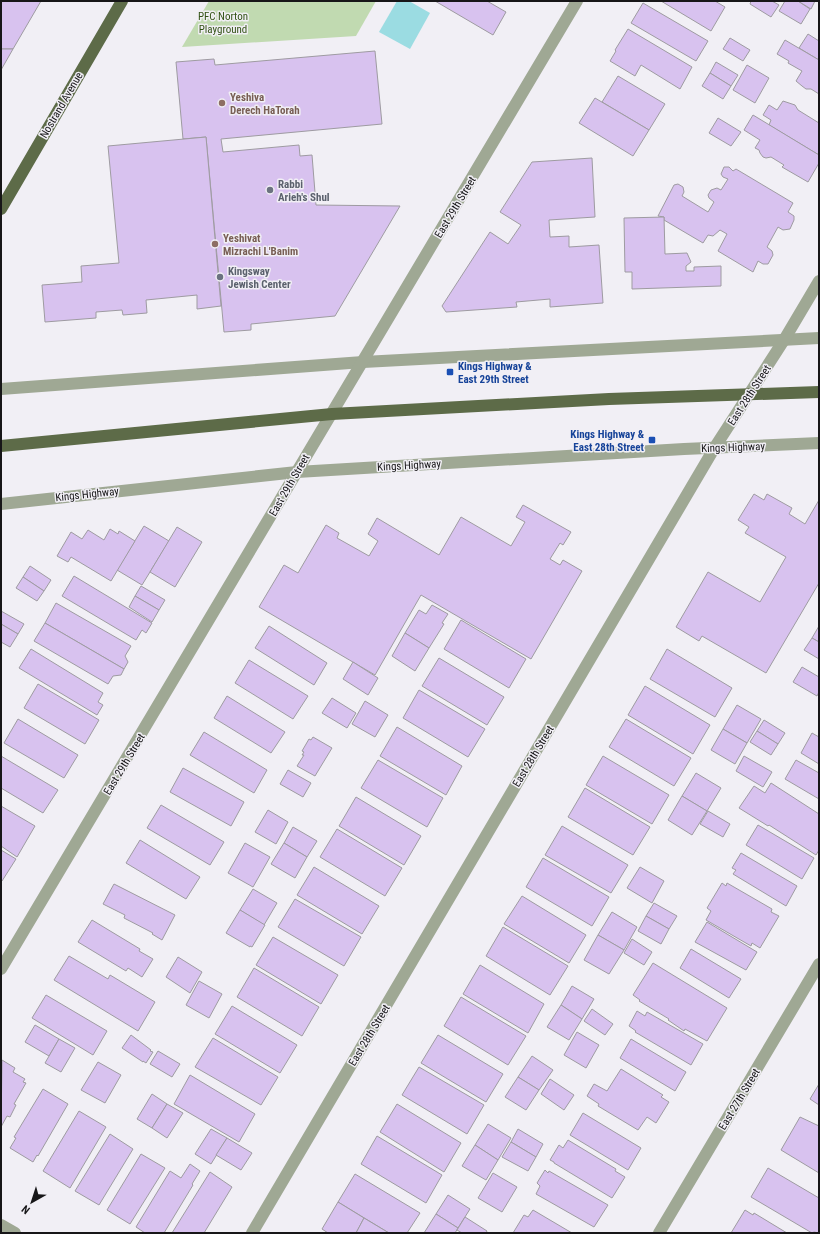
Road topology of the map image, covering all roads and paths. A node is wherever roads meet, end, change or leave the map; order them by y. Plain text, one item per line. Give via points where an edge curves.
1 (122, 1) edge
2 (577, 1) edge
3 (1, 209) edge
4 (819, 282) edge
5 (819, 338) edge
6 (784, 340) junction
7 (363, 362) junction
8 (1, 389) edge
9 (819, 392) edge
10 (749, 394) junction
11 (332, 414) junction
12 (819, 443) edge
13 (1, 446) edge
14 (715, 447) junction
15 (297, 472) junction
16 (1, 504) edge
17 (819, 964) edge
18 (1, 969) edge
19 (1, 1225) edge
20 (15, 1233) edge
21 (252, 1233) edge
22 (659, 1233) edge

1 - 3 main road, Nostrand Avenue
2 - 7 street, East 29th Street
4 - 6 street, East 28th Street
5 - 6 street
6 - 7 street
6 - 10 street, East 28th Street
7 - 8 street
7 - 11 street, East 29th Street
9 - 10 main road
10 - 11 main road
10 - 14 street, East 28th Street
11 - 13 main road
11 - 15 street, East 29th Street
12 - 14 street, Kings Highway
14 - 15 street, Kings Highway
14 - 21 street, East 28th Street
15 - 16 street, Kings Highway
15 - 18 street, East 29th Street
17 - 22 street, East 27th Street
19 - 20 street

